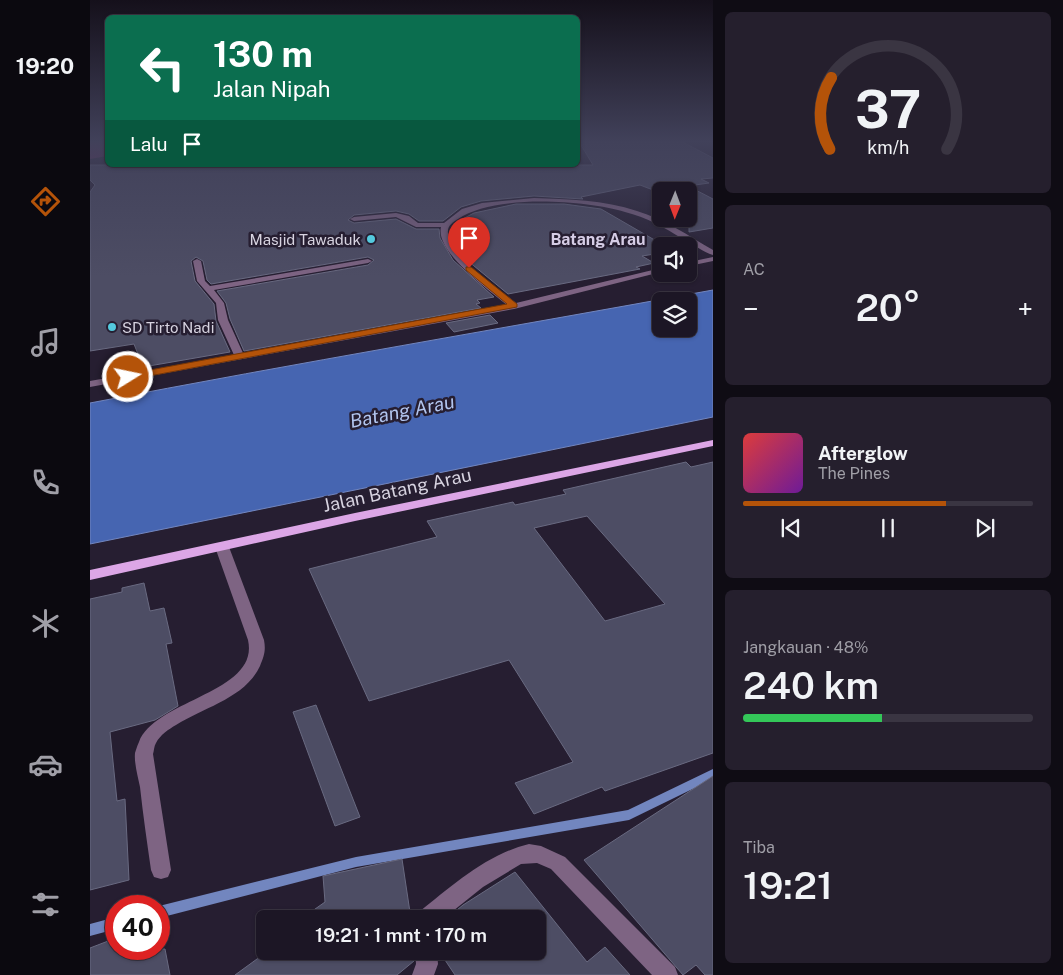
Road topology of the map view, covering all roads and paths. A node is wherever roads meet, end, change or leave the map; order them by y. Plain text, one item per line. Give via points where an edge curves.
1 (354, 220) dead end
2 (445, 225) junction
3 (713, 253) edge
4 (713, 259) edge
5 (198, 261) dead end
6 (368, 261) dead end
7 (697, 262) edge
8 (652, 272) edge
9 (207, 288) junction
10 (514, 306) junction
11 (240, 357) junction
12 (90, 384) edge
13 (713, 443) edge
14 (222, 547) junction
15 (90, 575) edge
16 (160, 870) dead end
17 (438, 910) edge
18 (427, 960) edge
19 (423, 975) edge
20 (668, 975) edge

1 - 2 street via 396,215 416,225
2 - 3 street via 455,215 475,207 505,202 566,200 626,210 666,226
2 - 10 street via 444,233 450,249
4 - 7 street
5 - 9 street via 201,281
6 - 9 street
8 - 10 street
9 - 11 street via 220,303 230,340
10 - 11 street
11 - 12 street
13 - 14 main road, Jalan Batang Arau
14 - 15 main road, Jalan Batang Arau
14 - 16 street via 256,640 258,654 238,684 160,726 149,737 144,754
17 - 20 street via 513,857 528,853 540,855 558,863
18 - 19 street

